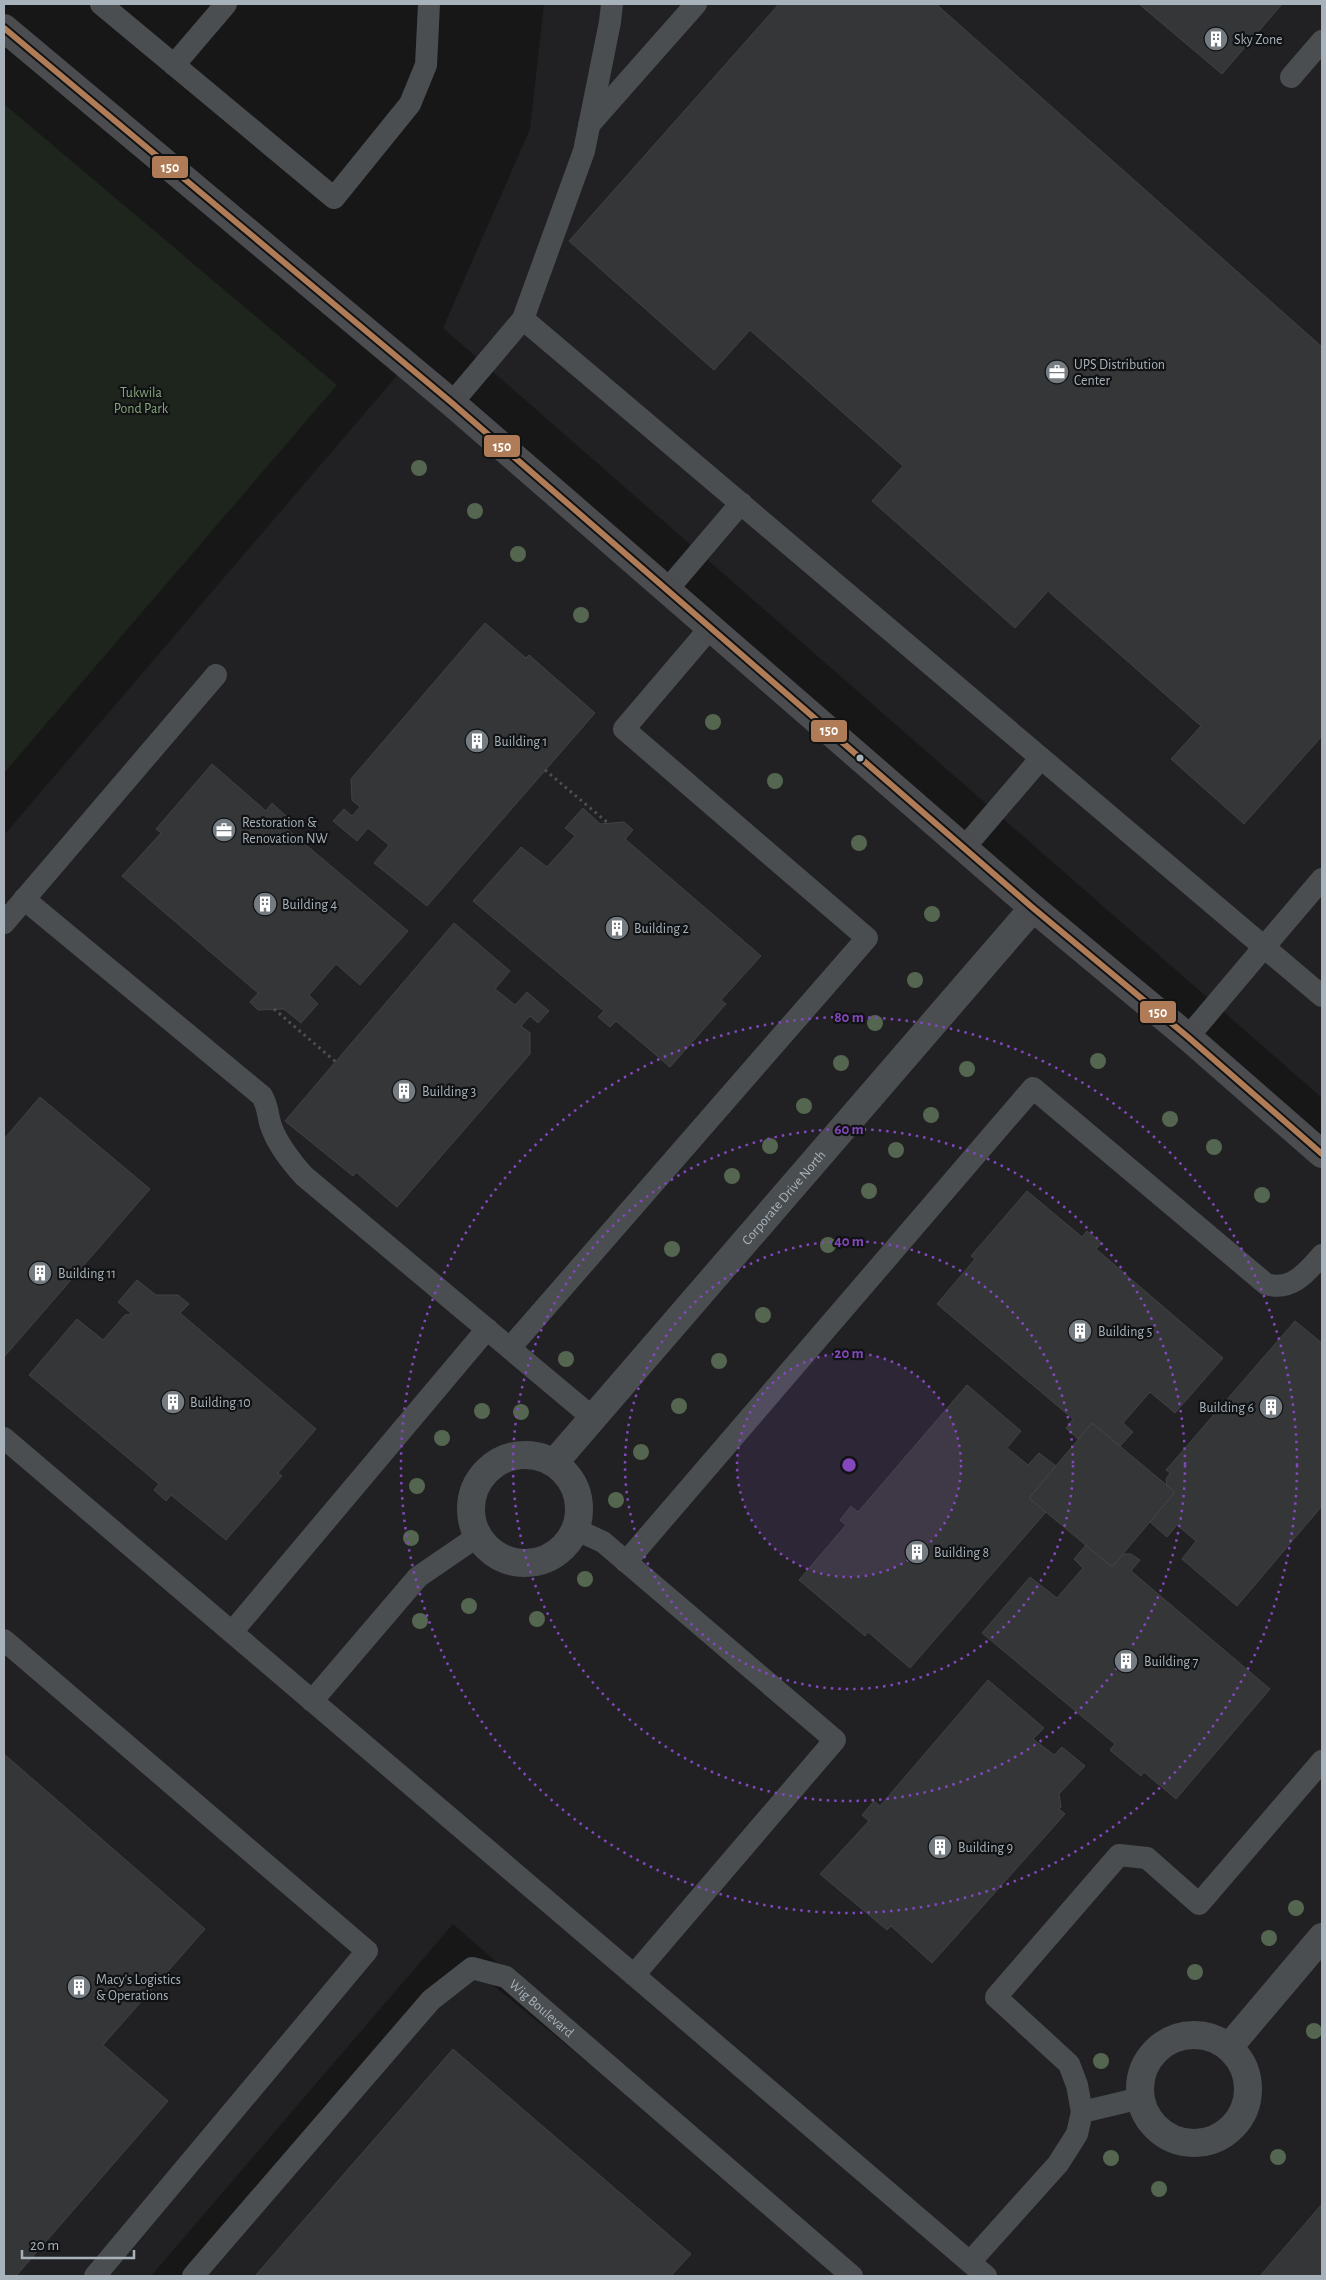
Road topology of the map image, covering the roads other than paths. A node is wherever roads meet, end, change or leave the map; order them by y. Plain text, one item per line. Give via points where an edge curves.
1 (101, 4) edge
2 (226, 4) edge
3 (429, 4) edge
4 (612, 4) edge
5 (696, 4) edge
6 (4, 28) edge
7 (1322, 41) edge
8 (174, 65) junction
9 (1291, 77) dead end
10 (589, 126) junction
11 (524, 319) junction
12 (452, 403) junction
13 (741, 503) junction
14 (667, 590) junction
15 (710, 628) junction
16 (216, 675) dead end
17 (1041, 758) junction
18 (964, 848) junction
19 (1322, 879) edge
20 (24, 899) junction
21 (1033, 908) junction
22 (4, 923) edge
23 (1264, 947) junction
24 (1322, 996) edge
25 (1188, 1037) junction
26 (1322, 1153) edge
27 (1322, 1254) edge
28 (488, 1328) junction
29 (510, 1348) junction
30 (593, 1418) junction
31 (4, 1438) edge
32 (554, 1463) junction
33 (575, 1529) junction
34 (478, 1536) junction
35 (626, 1562) junction
36 (232, 1632) junction
37 (4, 1640) edge
38 (312, 1701) junction
39 (1322, 1761) edge
40 (1319, 1947) edge
41 (634, 1975) junction
42 (1229, 2046) junction
43 (1141, 2098) junction
44 (1082, 2112) junction
45 (978, 2269) edge
46 (95, 2276) edge
47 (193, 2276) edge
48 (852, 2276) edge

1 - 8 lane
2 - 8 lane
3 - 8 lane via 426,65 410,104 334,198
4 - 10 lane
5 - 10 lane
6 - 12 street
7 - 9 lane
10 - 11 lane via 584,151
11 - 12 lane
11 - 13 lane
12 - 14 street
13 - 14 lane
13 - 17 lane
14 - 15 street
15 - 18 street
15 - 29 lane via 624,729 867,938
16 - 20 lane
17 - 18 lane
17 - 23 lane
18 - 21 street
19 - 23 lane
20 - 22 lane
20 - 28 lane via 262,1096 268,1106 271,1126 289,1159 304,1176
21 - 25 street
21 - 30 street, Corporate Drive North
23 - 24 lane
23 - 25 lane
25 - 26 street
27 - 35 lane via 1294,1282 1277,1287 1266,1284 1033,1088
28 - 29 lane
28 - 36 lane
29 - 30 lane
30 - 32 street, Corporate Drive North
31 - 36 lane
32 - 33 street via 568,1476 577,1492 579,1511
32 - 34 street via 539,1456 522,1454 505,1458 490,1467 472,1496 471,1512
33 - 34 street via 565,1545 551,1556 533,1562 514,1562 496,1555
33 - 35 lane via 603,1542
34 - 38 lane via 418,1577
35 - 41 lane via 835,1740
36 - 38 lane
37 - 46 lane via 367,1951
38 - 41 lane
39 - 44 lane via 1199,1904 1147,1858 1119,1855 996,1997 1070,2064
40 - 42 street
41 - 45 lane
42 - 43 street via 1197,2034 1179,2036 1164,2043 1142,2070
42 - 43 street via 1241,2061 1248,2078 1248,2097 1236,2122 1215,2139 1197,2144 1179,2141 1162,2133 1149,2120
43 - 44 lane
44 - 45 lane via 1077,2134 1058,2164
47 - 48 lane, Wig Boulevard via 431,2000 472,1968 506,1977

